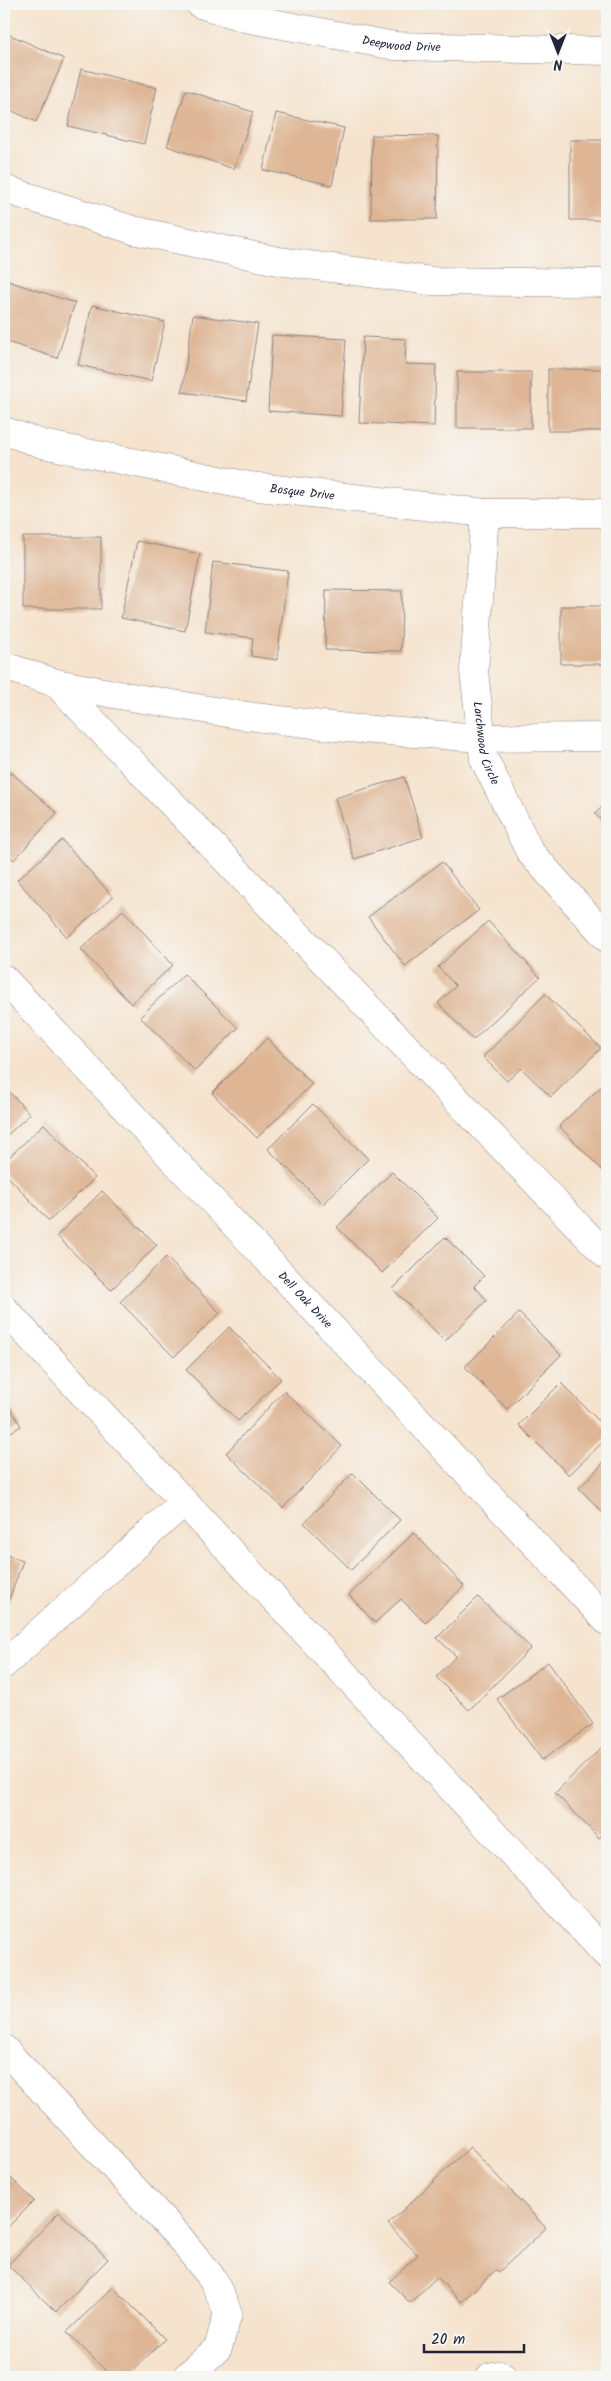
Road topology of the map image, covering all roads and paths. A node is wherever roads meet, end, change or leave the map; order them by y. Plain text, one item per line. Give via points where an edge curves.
1 (200, 4) edge
2 (607, 51) edge
3 (4, 189) edge
4 (607, 282) edge
5 (4, 431) edge
6 (485, 513) junction
7 (607, 513) edge
8 (4, 666) edge
9 (56, 683) junction
10 (607, 737) edge
11 (482, 738) junction
12 (607, 938) edge
13 (4, 978) edge
14 (607, 1256) edge
15 (4, 1309) edge
16 (184, 1502) junction
17 (607, 1621) edge
18 (4, 1664) edge
19 (607, 1955) edge
20 (4, 2049) edge
21 (186, 2377) edge
22 (490, 2377) edge
23 (503, 2377) edge

1 - 2 street, Deepwood Drive via 244,18 395,46
3 - 4 street via 133,230 278,261 431,282
5 - 6 street, Bosque Drive via 43,444 249,486
6 - 7 street, Bosque Drive
6 - 11 street, Larchwood Circle via 474,671
8 - 9 street
9 - 11 street via 239,715 347,728
9 - 14 street
10 - 11 street
11 - 12 street, Larchwood Circle via 484,759 530,852
13 - 17 street, Dell Oak Drive
15 - 16 street
16 - 18 street
16 - 19 street
20 - 21 street via 178,2236 213,2279 228,2313 218,2348
22 - 23 street

